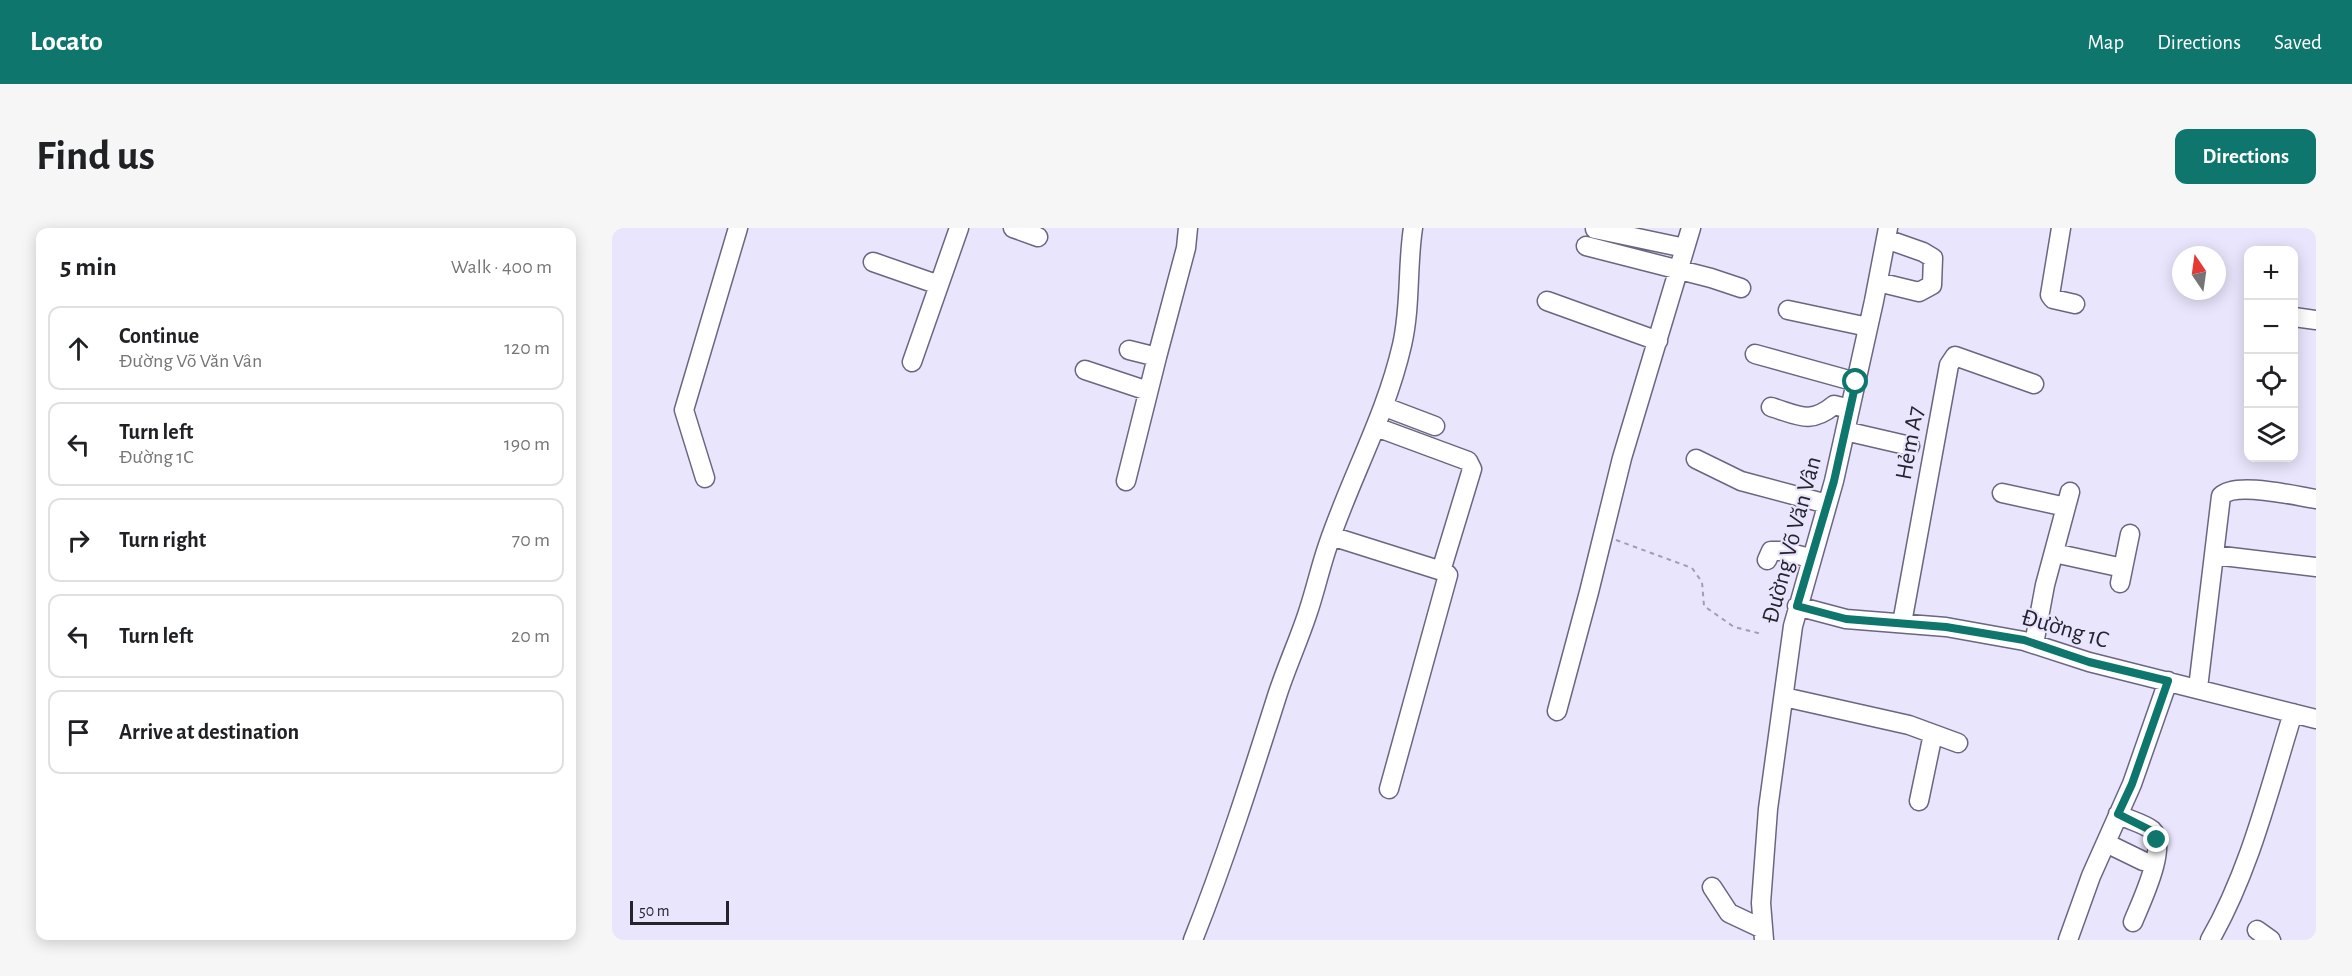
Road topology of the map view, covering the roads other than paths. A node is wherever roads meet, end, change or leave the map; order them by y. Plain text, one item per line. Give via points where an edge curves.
1 (738, 228) edge
2 (959, 228) edge
3 (1013, 228) edge
4 (1188, 228) edge
5 (1413, 228) edge
6 (1691, 228) edge
7 (2061, 228) edge
8 (1595, 229) edge
9 (1887, 234) edge
10 (1038, 237) dead end
11 (1586, 246) dead end
12 (1685, 248) junction
13 (873, 262) dead end
14 (1678, 271) junction
15 (1878, 282) junction
16 (939, 285) junction
17 (1741, 288) dead end
18 (1547, 301) dead end
19 (2075, 304) dead end
20 (1788, 310) dead end
21 (2298, 318) edge
22 (2316, 320) edge
23 (1868, 327) junction
24 (1658, 340) junction
25 (1129, 350) dead end
26 (1755, 354) dead end
27 (1157, 357) junction
28 (912, 362) dead end
29 (1085, 370) dead end
30 (1856, 382) junction
31 (2034, 384) dead end
32 (1148, 391) junction
33 (1771, 407) dead end
34 (1385, 408) junction
35 (1850, 409) junction
36 (1435, 426) dead end
37 (1376, 427) junction
38 (1845, 431) junction
39 (1910, 446) dead end
40 (1696, 459) dead end
41 (705, 478) dead end
42 (1126, 481) dead end
43 (2001, 492) dead end
44 (2316, 499) edge
45 (1827, 504) junction
46 (2130, 534) dead end
47 (1331, 537) junction
48 (2054, 553) junction
49 (2214, 555) junction
50 (1810, 558) junction
51 (1767, 560) dead end
52 (2316, 567) edge
53 (1441, 570) junction
54 (1797, 606) junction
55 (1902, 623) junction
56 (2034, 644) junction
57 (2168, 681) junction
58 (2198, 688) junction
59 (1784, 697) junction
60 (1557, 711) dead end
61 (2294, 713) junction
62 (2316, 719) edge
63 (1933, 734) junction
64 (1958, 743) dead end
65 (1389, 789) dead end
66 (1919, 801) dead end
67 (2118, 814) junction
68 (2106, 843) junction
69 (2143, 861) dead end
70 (1712, 887) dead end
71 (2133, 922) dead end
72 (1763, 935) edge
73 (1192, 940) edge
74 (2068, 940) edge
75 (2210, 940) edge

1 - 41 street via 684,410
2 - 16 street
3 - 10 street
4 - 27 street
5 - 34 street via 1402,344
6 - 12 street
7 - 19 street via 2050,295
8 - 12 street
9 - 15 street, Đường Võ Văn Vân
9 - 15 street via 1933,258 1932,285 1919,292
11 - 14 street
12 - 14 street
13 - 16 street
14 - 17 street
14 - 24 street
15 - 23 street, Đường Võ Văn Vân
16 - 28 street
18 - 24 street
20 - 23 street
21 - 22 street
23 - 30 street, Đường Võ Văn Vân
24 - 60 street via 1622,458
25 - 27 street
26 - 30 street
27 - 32 street
29 - 32 street
30 - 35 street, Đường Võ Văn Vân
31 - 55 street, Hẻm A7 via 1955,356 1949,365
32 - 42 street
33 - 35 street via 1809,418 1834,405
34 - 36 street
34 - 37 street
35 - 38 street, Đường Võ Văn Vân
37 - 47 street
37 - 53 street via 1471,464
38 - 39 street
38 - 45 street, Đường Võ Văn Vân
40 - 45 street via 1741,481
43 - 48 street via 2068,500
44 - 49 street via 2256,490 2225,492 2221,496
45 - 50 street, Đường Võ Văn Vân
46 - 48 street via 2122,576
47 - 53 street
47 - 73 street via 1254,772
48 - 56 street
49 - 52 street
49 - 58 street
50 - 51 street via 1771,551
50 - 54 street, Đường Võ Văn Vân
53 - 65 street via 1447,578
54 - 55 street, Đường 1C via 1846,619
54 - 59 street, Đường Võ Văn Vân
55 - 56 street, Đường 1C
56 - 57 street, Đường 1C
57 - 58 street, Đường 1C
57 - 67 street
58 - 61 street, Đường 1C
59 - 63 street via 1869,715
59 - 72 street, Đường Võ Văn Vân via 1768,809 1761,903
61 - 62 street, Đường 1C
61 - 75 street via 2249,855 2229,907
63 - 64 street
63 - 66 street
67 - 68 street
67 - 71 street via 2152,831 2157,840 2158,854
68 - 69 street
68 - 74 street
70 - 72 street via 1729,913

